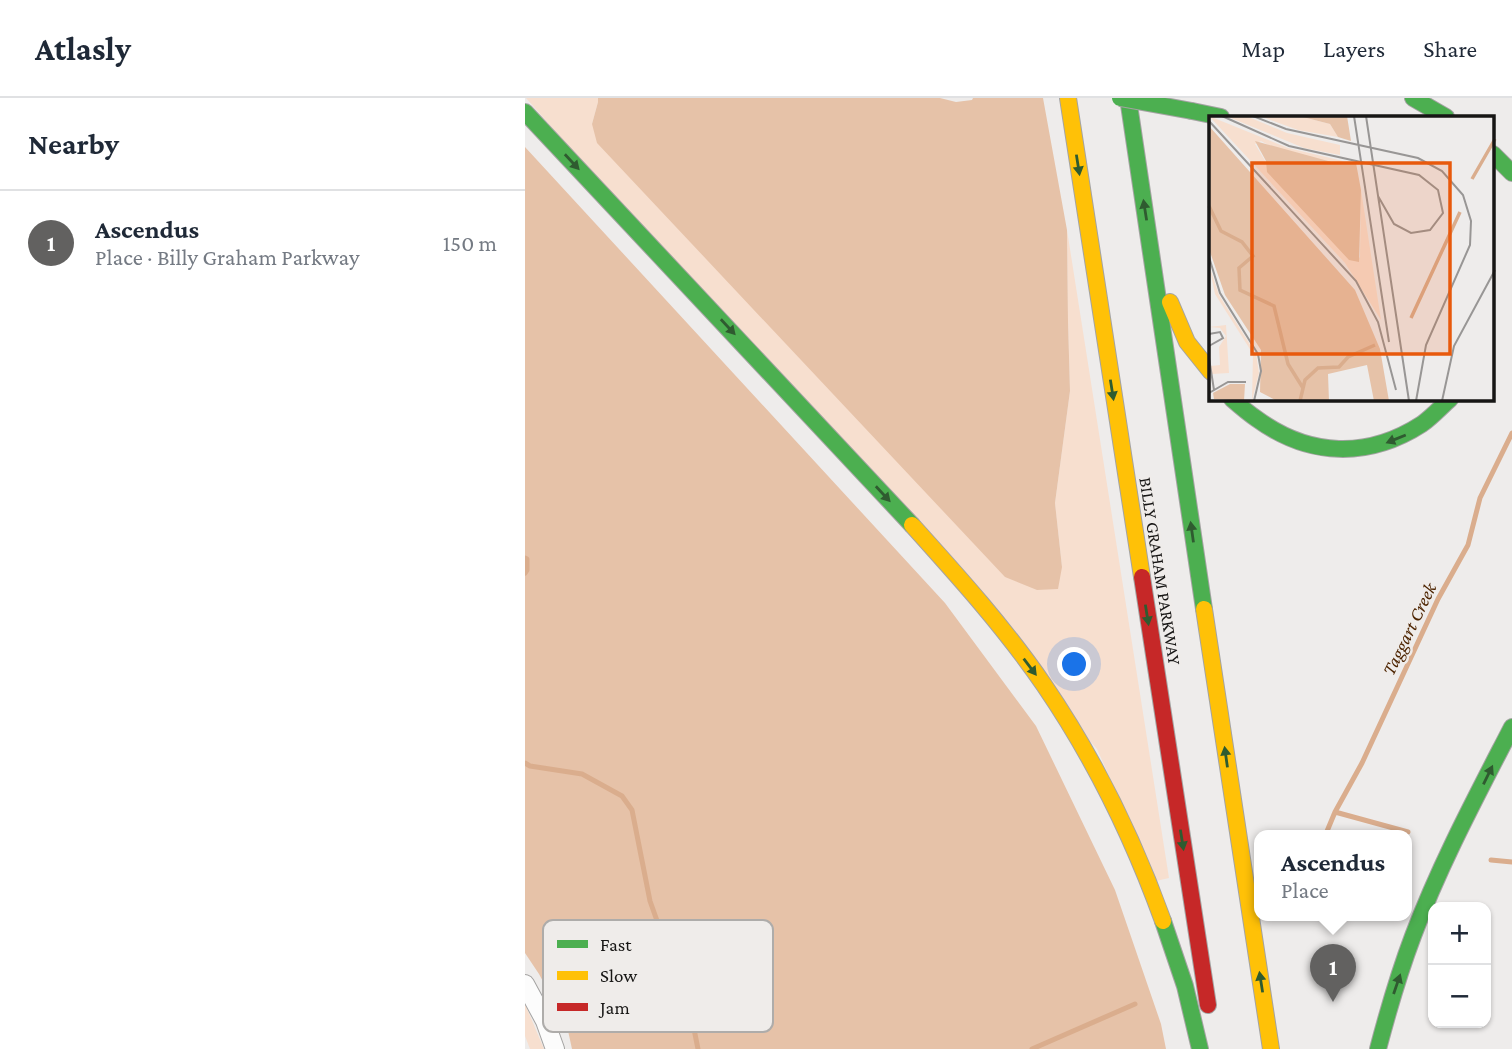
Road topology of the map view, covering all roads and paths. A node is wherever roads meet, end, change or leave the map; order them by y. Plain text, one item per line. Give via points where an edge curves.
1 (1068, 98) edge
2 (1119, 98) edge
3 (1128, 98) edge
4 (1413, 98) edge
5 (525, 112) edge
6 (1216, 116) edge
7 (1444, 116) edge
8 (1495, 156) edge
9 (1512, 173) edge
10 (1152, 258) junction
11 (1209, 370) edge
12 (1234, 401) edge
13 (1448, 401) edge
14 (1512, 727) edge
15 (525, 984) edge
16 (543, 1017) edge
17 (549, 1032) edge
18 (1212, 1035) edge
19 (555, 1049) edge
20 (1200, 1049) edge
21 (1271, 1049) edge
22 (1378, 1049) edge

1 -> 18 highway, BILLY GRAHAM PARKWAY
2 - 6 highway, bridge
10 -> 3 highway, BILLY GRAHAM PARKWAY
4 - 7 highway
5 -> 20 highway via 943,559 1044,684 1088,755 1133,848 1185,988
8 - 9 highway
10 - 11 highway via 1187,342
21 -> 10 highway, BILLY GRAHAM PARKWAY
13 -> 12 highway via 1400,438 1361,449 1334,450 1285,436
22 -> 14 highway via 1414,934
15 - 16 street
17 - 19 street

